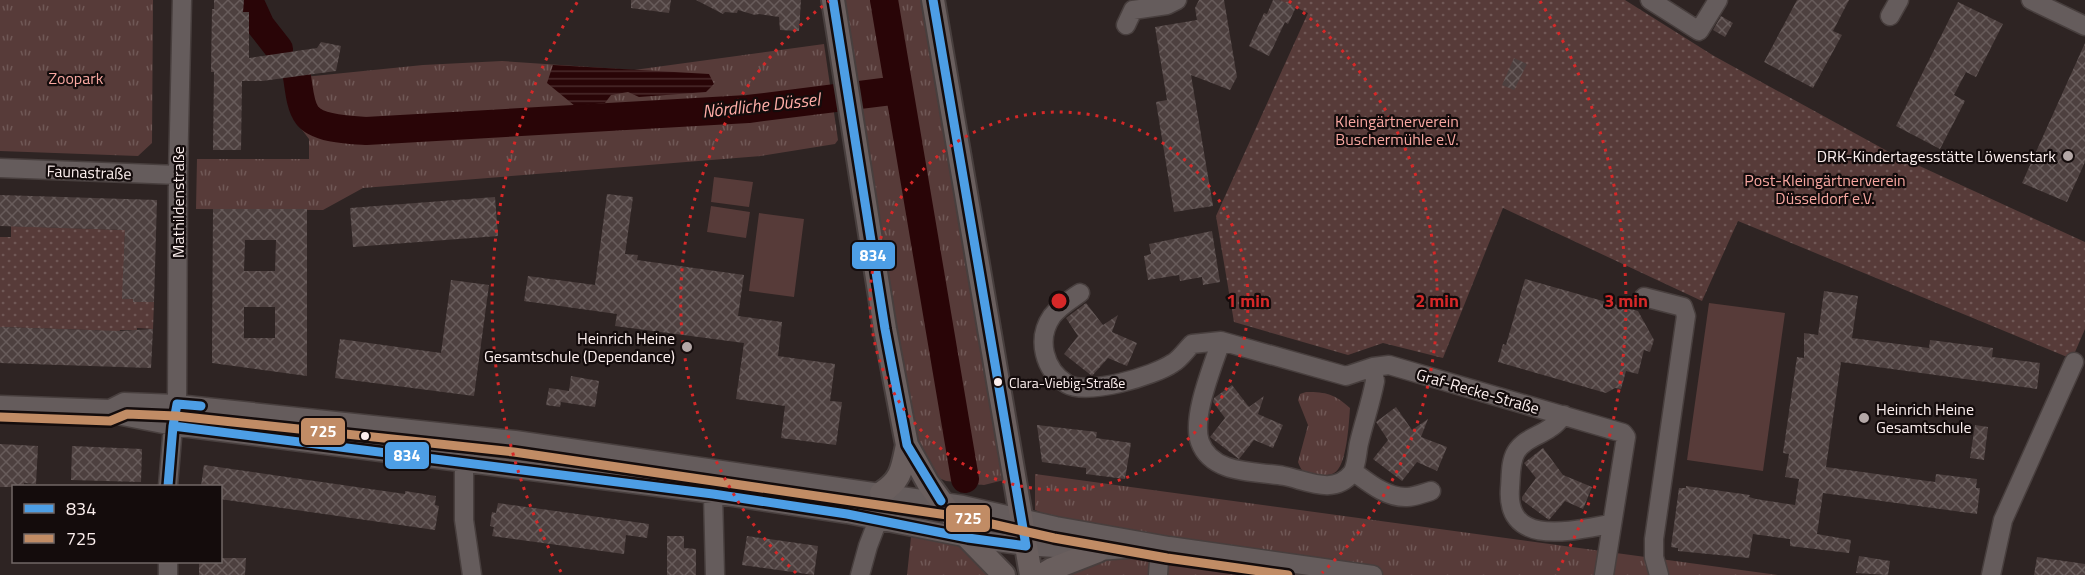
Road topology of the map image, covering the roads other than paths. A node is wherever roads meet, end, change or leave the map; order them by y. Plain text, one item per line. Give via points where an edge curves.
1 (182, 0) edge
2 (833, 0) edge
3 (933, 0) edge
4 (1177, 0) edge
5 (1650, 0) edge
6 (1718, 0) edge
7 (2031, 0) edge
8 (1126, 25) dead end
9 (2085, 26) edge
10 (0, 168) edge
11 (178, 175) junction
12 (1080, 293) dead end
13 (1644, 297) dead end
14 (1221, 341) junction
15 (2074, 362) dead end
16 (1373, 367) junction
17 (177, 404) junction
18 (0, 405) edge
19 (111, 410) junction
20 (1564, 415) junction
21 (173, 426) junction
22 (467, 435) junction
23 (907, 445) junction
24 (464, 464) junction
25 (1354, 472) junction
26 (168, 485) edge
27 (1431, 490) dead end
28 (880, 493) junction
29 (713, 494) junction
30 (940, 501) junction
31 (1021, 518) junction
32 (878, 520) junction
33 (1611, 524) junction
34 (968, 538) junction
35 (1026, 546) junction
36 (1165, 547) junction
37 (1098, 551) junction
38 (472, 575) edge
39 (715, 575) edge
40 (860, 575) edge
41 (1004, 575) edge
42 (1031, 575) edge
43 (1042, 575) edge
44 (1158, 575) edge
45 (1373, 575) edge
46 (1604, 575) edge
47 (1659, 575) edge
48 (1991, 575) edge

1 - 11 street, Mathildenstraße
2 - 23 main road
3 - 31 main road
4 - 8 street via 1133,10
5 - 6 street via 1699,31
7 - 9 street
10 - 11 street, Faunastraße
11 - 17 street, Mathildenstraße
12 - 14 street, Graf-Recke-Straße via 1060,307 1046,330 1045,356 1052,370 1068,384 1097,388 1123,382 1174,363 1192,344
13 - 47 street via 1683,307 1686,316 1654,539
14 - 16 street, Graf-Recke-Straße via 1346,376
14 - 25 street via 1197,416 1197,430 1205,451 1230,469 1286,476 1314,485 1338,484
15 - 48 street via 2003,520
16 - 20 street, Graf-Recke-Straße via 1389,365
16 - 25 street via 1375,381
17 - 19 street via 124,402
17 - 21 street, Mathildenstraße
17 - 22 street
18 - 19 street
19 - 21 street via 122,416
20 - 33 street, Graf-Recke-Straße via 1626,437
20 - 33 street via 1515,454 1509,503 1515,515 1536,531 1556,533
21 - 24 street
21 - 26 street, Mathildenstraße
22 - 24 street
22 - 28 street
23 - 28 main road via 897,480
23 - 30 main road
24 - 29 street
24 - 38 street via 464,520
25 - 27 street via 1389,494 1407,497
28 - 30 street
29 - 32 street
29 - 39 street
30 - 31 street
30 - 34 main road
31 - 35 main road
31 - 36 street
32 - 34 street
32 - 40 street
33 - 46 street, Graf-Recke-Straße
34 - 35 street
34 - 41 main road
35 - 37 street
35 - 42 main road
36 - 37 street
36 - 44 street
36 - 45 street
37 - 43 main road

